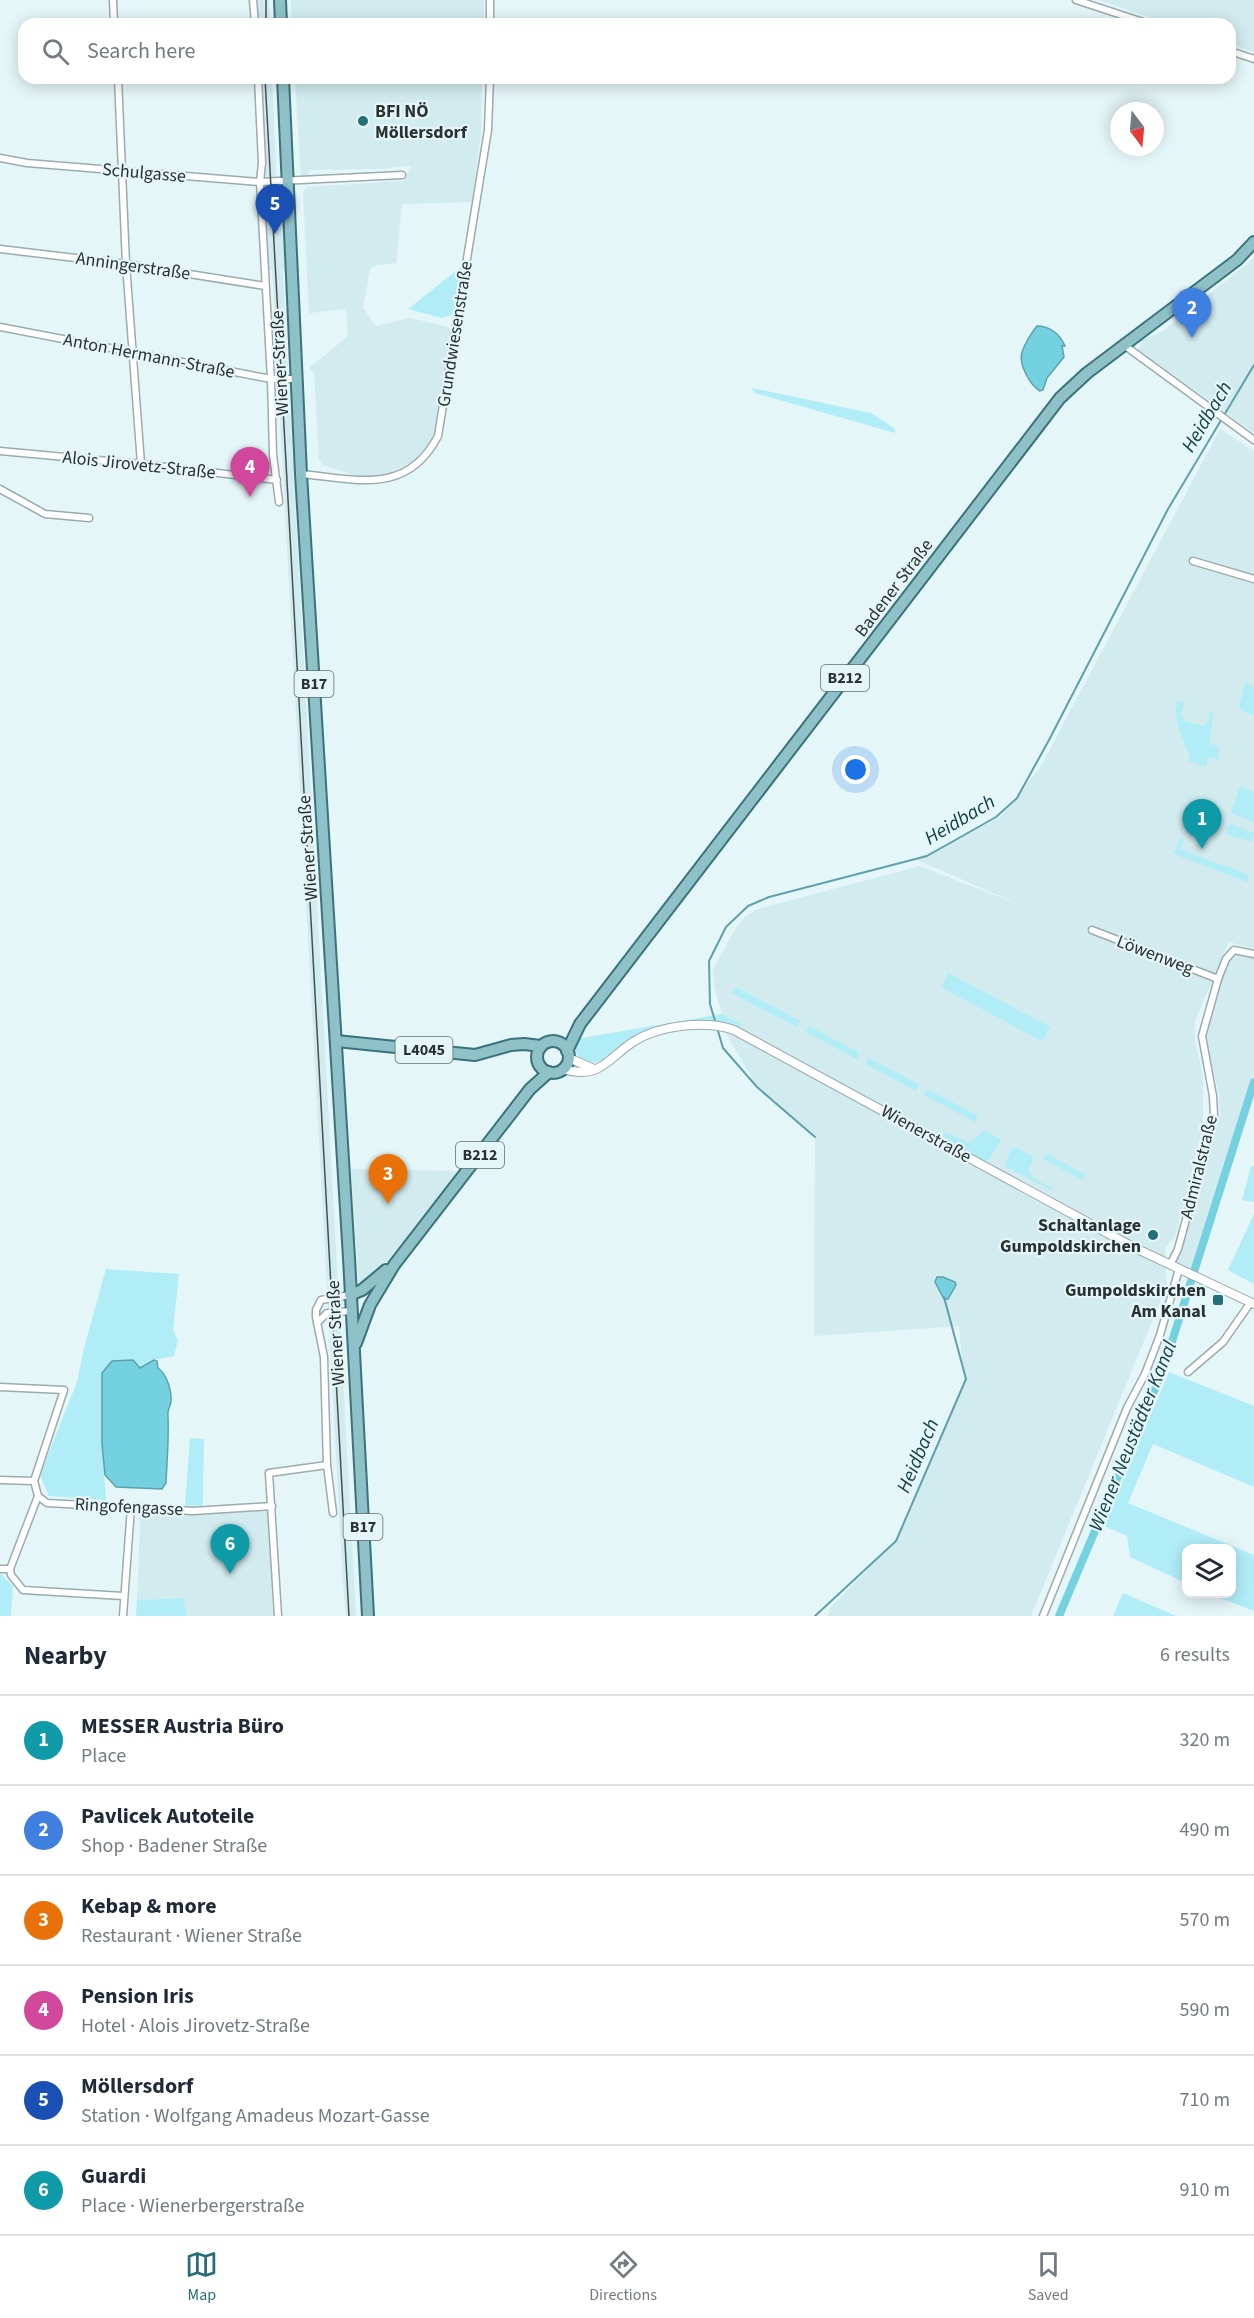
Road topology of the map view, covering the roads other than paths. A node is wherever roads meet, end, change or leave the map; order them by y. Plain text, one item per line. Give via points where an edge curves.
1 (113, 0) edge
2 (253, 0) edge
3 (280, 0) edge
4 (490, 0) edge
5 (1076, 0) edge
6 (114, 18) edge
7 (254, 18) edge
8 (281, 18) edge
9 (490, 18) edge
10 (1131, 18) edge
11 (1236, 53) edge
12 (1254, 59) edge
13 (118, 84) edge
14 (258, 84) edge
15 (283, 84) edge
16 (490, 84) edge
17 (0, 158) edge
18 (124, 171) junction
19 (402, 175) dead end
20 (260, 182) junction
21 (288, 182) junction
22 (1254, 242) edge
23 (0, 249) edge
24 (126, 264) junction
25 (265, 286) junction
26 (0, 327) edge
27 (1124, 345) junction
28 (132, 353) junction
29 (298, 378) junction
30 (271, 379) junction
31 (1254, 440) edge
32 (0, 451) edge
33 (141, 464) junction
34 (301, 474) junction
35 (277, 480) junction
36 (0, 489) edge
37 (279, 502) dead end
38 (89, 518) dead end
39 (1192, 561) dead end
40 (1254, 579) edge
41 (1092, 930) dead end
42 (1254, 954) edge
43 (1218, 979) junction
44 (580, 1024) junction
45 (336, 1041) junction
46 (557, 1042) junction
47 (511, 1045) junction
48 (541, 1046) junction
49 (568, 1054) junction
50 (538, 1061) junction
51 (563, 1069) junction
52 (596, 1070) junction
53 (549, 1072) junction
54 (530, 1089) junction
55 (393, 1264) junction
56 (1170, 1265) junction
57 (1182, 1271) junction
58 (350, 1295) junction
59 (1252, 1303) edge
60 (351, 1311) junction
61 (317, 1323) junction
62 (354, 1350) junction
63 (1188, 1372) dead end
64 (0, 1387) edge
65 (327, 1466) junction
66 (0, 1480) edge
67 (34, 1481) junction
68 (38, 1496) junction
69 (272, 1506) junction
70 (131, 1507) junction
71 (333, 1513) dead end
72 (0, 1569) edge
73 (10, 1569) junction
74 (123, 1596) junction
75 (123, 1616) edge
76 (278, 1616) edge
77 (368, 1616) edge
78 (1043, 1616) edge

1 - 6 street
2 - 7 street
3 - 8 main road
4 - 9 street
5 - 10 street
11 - 12 street
13 - 18 street
14 - 20 street
15 - 21 main road, Wiener Straße / B17
16 - 34 street, Grundwiesenstraße via 488,130 438,436 427,454 403,475 352,480
17 - 18 street, Schulgasse
18 - 20 street, Schulgasse
18 - 24 street
19 - 21 street, Schulgasse
20 - 21 street, Schulgasse
20 - 25 street
21 - 29 main road, Wiener Straße / B17
22 - 27 main road, Badener Straße / B212 via 1238,260
23 - 24 street, Anningerstraße
24 - 25 street, Anningerstraße
24 - 28 street
25 - 30 street
26 - 28 street, Anton Hermann-Straße
27 - 31 street
27 - 44 main road, Badener Straße / B212 via 1060,398
28 - 30 street, Anton Hermann-Straße
28 - 33 street
29 - 30 street, Anton Hermann-Straße
29 - 34 main road, Wiener Straße / B17
30 - 35 street
32 - 33 street, Alois Jirovetz-Straße
33 - 35 street, Alois Jirovetz-Straße
34 - 45 main road, Wiener Straße / B17
35 - 37 street
36 - 38 street via 45,514
39 - 40 street
41 - 43 street, Löwenweg
42 - 43 street, Admiralstraße via 1234,950
43 - 56 street, Admiralstraße via 1202,1036 1214,1095 1214,1116 1178,1249
44 - 46 main road, Badener Straße / B212
44 - 49 main road, Badener Straße / B212
45 - 47 main road, L4045 via 475,1055
45 - 58 main road, Wiener Straße / B17
46 - 48 main road, B212
46 - 49 main road
47 - 48 main road, L4045
47 - 50 main road
48 - 50 main road, B212
49 - 51 main road, B212
49 - 52 street
50 - 53 main road
50 - 54 main road, B212
51 - 52 street
51 - 53 main road, B212
52 - 56 street, Wienerstraße via 644,1036 681,1027 725,1027
53 - 54 main road, B212
54 - 55 main road, B212
55 - 58 main road, B212
55 - 62 main road, B212 via 370,1305
56 - 57 street, Wienerstraße
57 - 59 street, Wienerstraße
57 - 78 street via 1149,1365 1127,1408
58 - 60 main road, Wiener Straße / B17
58 - 61 street via 321,1300 316,1310
59 - 63 street via 1222,1342
60 - 61 street via 327,1313
60 - 62 main road, Wiener Straße / B17
61 - 65 street via 324,1357
62 - 77 main road, Wiener Straße / B17
64 - 67 street via 64,1390
65 - 69 street via 269,1473
65 - 71 street
66 - 67 street
67 - 68 street
68 - 70 street, Ringofengasse via 47,1503
68 - 73 street
69 - 70 street, Ringofengasse via 193,1511
69 - 76 street
70 - 74 street
72 - 73 street
73 - 74 street via 23,1590
74 - 75 street

